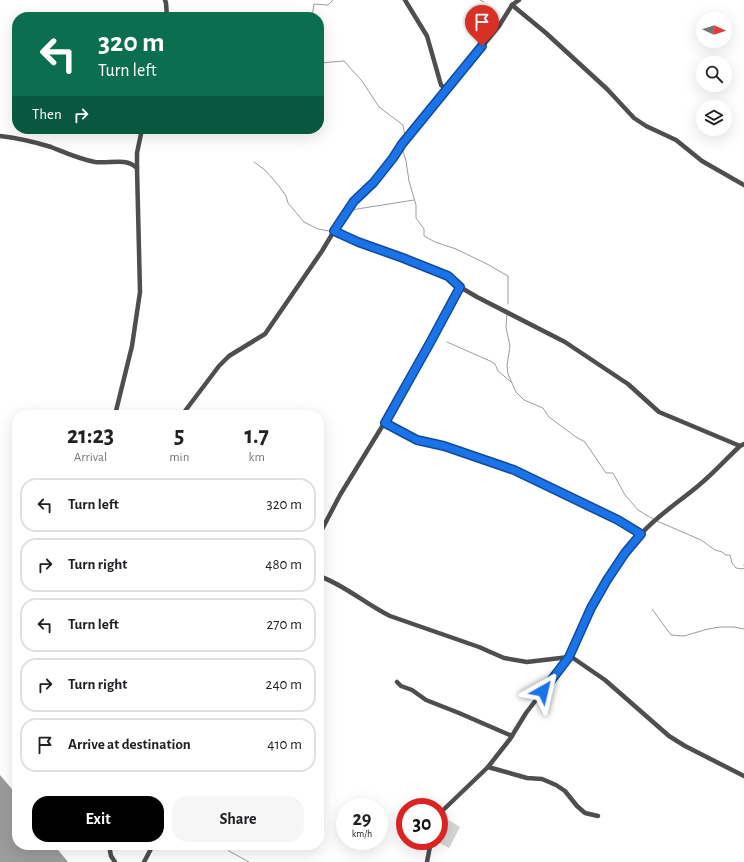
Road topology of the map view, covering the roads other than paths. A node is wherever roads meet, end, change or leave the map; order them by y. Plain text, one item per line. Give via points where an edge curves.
1 (165, 0) edge
2 (405, 0) edge
3 (519, 0) edge
4 (512, 5) junction
5 (167, 12) edge
6 (446, 89) junction
7 (141, 134) edge
8 (0, 136) edge
9 (137, 168) junction
10 (744, 184) edge
11 (334, 231) junction
12 (460, 287) junction
13 (116, 410) edge
14 (186, 410) edge
15 (384, 422) junction
16 (742, 445) edge
17 (324, 525) edge
18 (641, 534) junction
19 (324, 578) edge
20 (569, 657) junction
21 (397, 682) dead end
22 (512, 736) junction
23 (488, 767) junction
24 (744, 776) edge
25 (448, 805) edge
26 (598, 816) dead end
27 (110, 850) edge
28 (150, 850) edge
29 (429, 850) edge
30 (115, 862) edge
31 (144, 862) edge
32 (427, 862) edge

1 - 5 street
2 - 6 street via 427,36 441,85
3 - 4 street
4 - 6 street via 499,26
4 - 10 street via 607,89 634,118 676,140 702,161
6 - 11 street via 374,182 354,201
7 - 9 street
8 - 9 street via 50,147 96,162 126,162
9 - 13 street via 140,292 132,346
11 - 12 street via 448,276
11 - 14 street via 266,334 229,356
12 - 15 street
12 - 16 street via 565,342 628,384 659,412
15 - 17 street
15 - 18 street via 417,440 444,446 514,470 618,520
16 - 18 street
18 - 20 street via 607,580
19 - 20 street via 390,616 480,647 504,658 527,662
20 - 22 street via 526,713
20 - 24 street via 605,680 669,736
21 - 22 street via 426,700
22 - 23 street
23 - 25 street
23 - 26 street via 527,778 542,779 556,785 585,813
27 - 30 street
28 - 31 street
29 - 32 street

